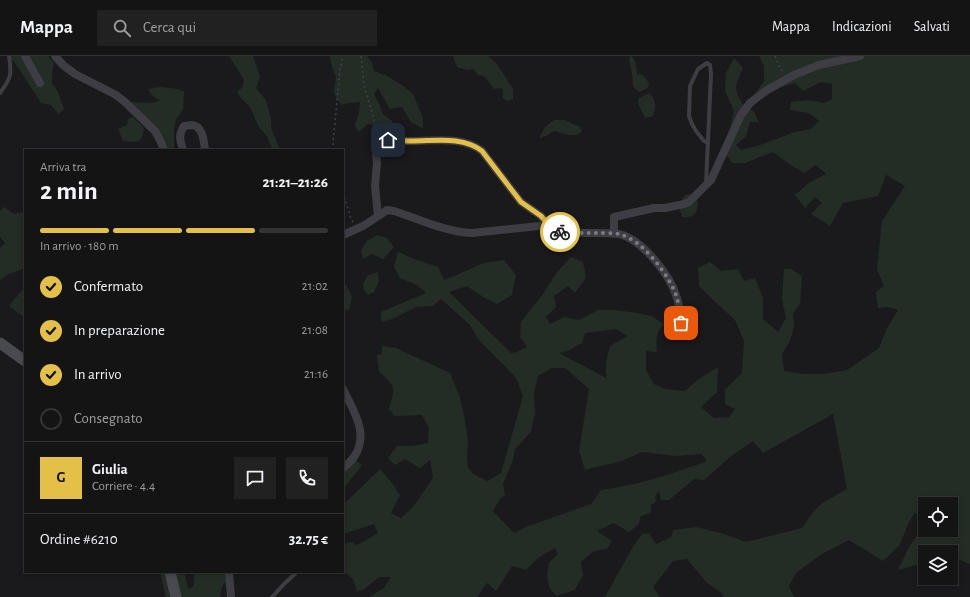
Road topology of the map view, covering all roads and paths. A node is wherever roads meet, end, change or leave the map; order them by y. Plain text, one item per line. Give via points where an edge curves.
1 (9, 56) edge
2 (25, 56) edge
3 (55, 56) edge
4 (344, 56) edge
5 (361, 56) edge
6 (775, 56) edge
7 (860, 56) edge
8 (787, 79) junction
9 (40, 83) dead end
10 (0, 94) edge
11 (375, 139) junction
12 (708, 143) junction
13 (164, 149) edge
14 (183, 149) edge
15 (205, 149) edge
16 (334, 149) edge
17 (706, 186) junction
18 (344, 195) edge
19 (378, 216) junction
20 (549, 225) junction
21 (357, 229) junction
22 (614, 234) junction
23 (344, 235) edge
24 (680, 328) dead end
25 (0, 343) edge
26 (24, 360) edge
27 (344, 391) edge
28 (344, 467) edge
29 (170, 573) edge
30 (229, 573) edge
31 (296, 573) edge
32 (176, 597) edge
33 (230, 597) edge
34 (272, 597) edge

1 - 10 lane via 11,71 8,82
2 - 9 street
3 - 13 street via 75,74 125,102 154,131
4 - 16 path via 340,70
5 - 11 path via 364,85 374,119
6 - 8 path
7 - 8 street via 819,65
8 - 17 street via 750,103 741,115 716,172
11 - 19 street
11 - 20 street via 454,141 476,146 521,202
12 - 12 lane via 712,74 707,63 698,69 690,86 689,116 696,131
12 - 17 lane
14 - 15 street via 180,132 184,126 191,125 197,126 200,131
17 - 22 street via 684,204 614,218
18 - 21 path
19 - 20 street via 387,210 394,211 462,233
19 - 21 street
20 - 22 street via 555,232
21 - 23 street
22 - 24 street via 620,234 642,246 666,276 677,297
25 - 26 main road
27 - 28 street via 358,421 361,438 354,457
29 - 32 main road
30 - 33 street
31 - 34 lane

